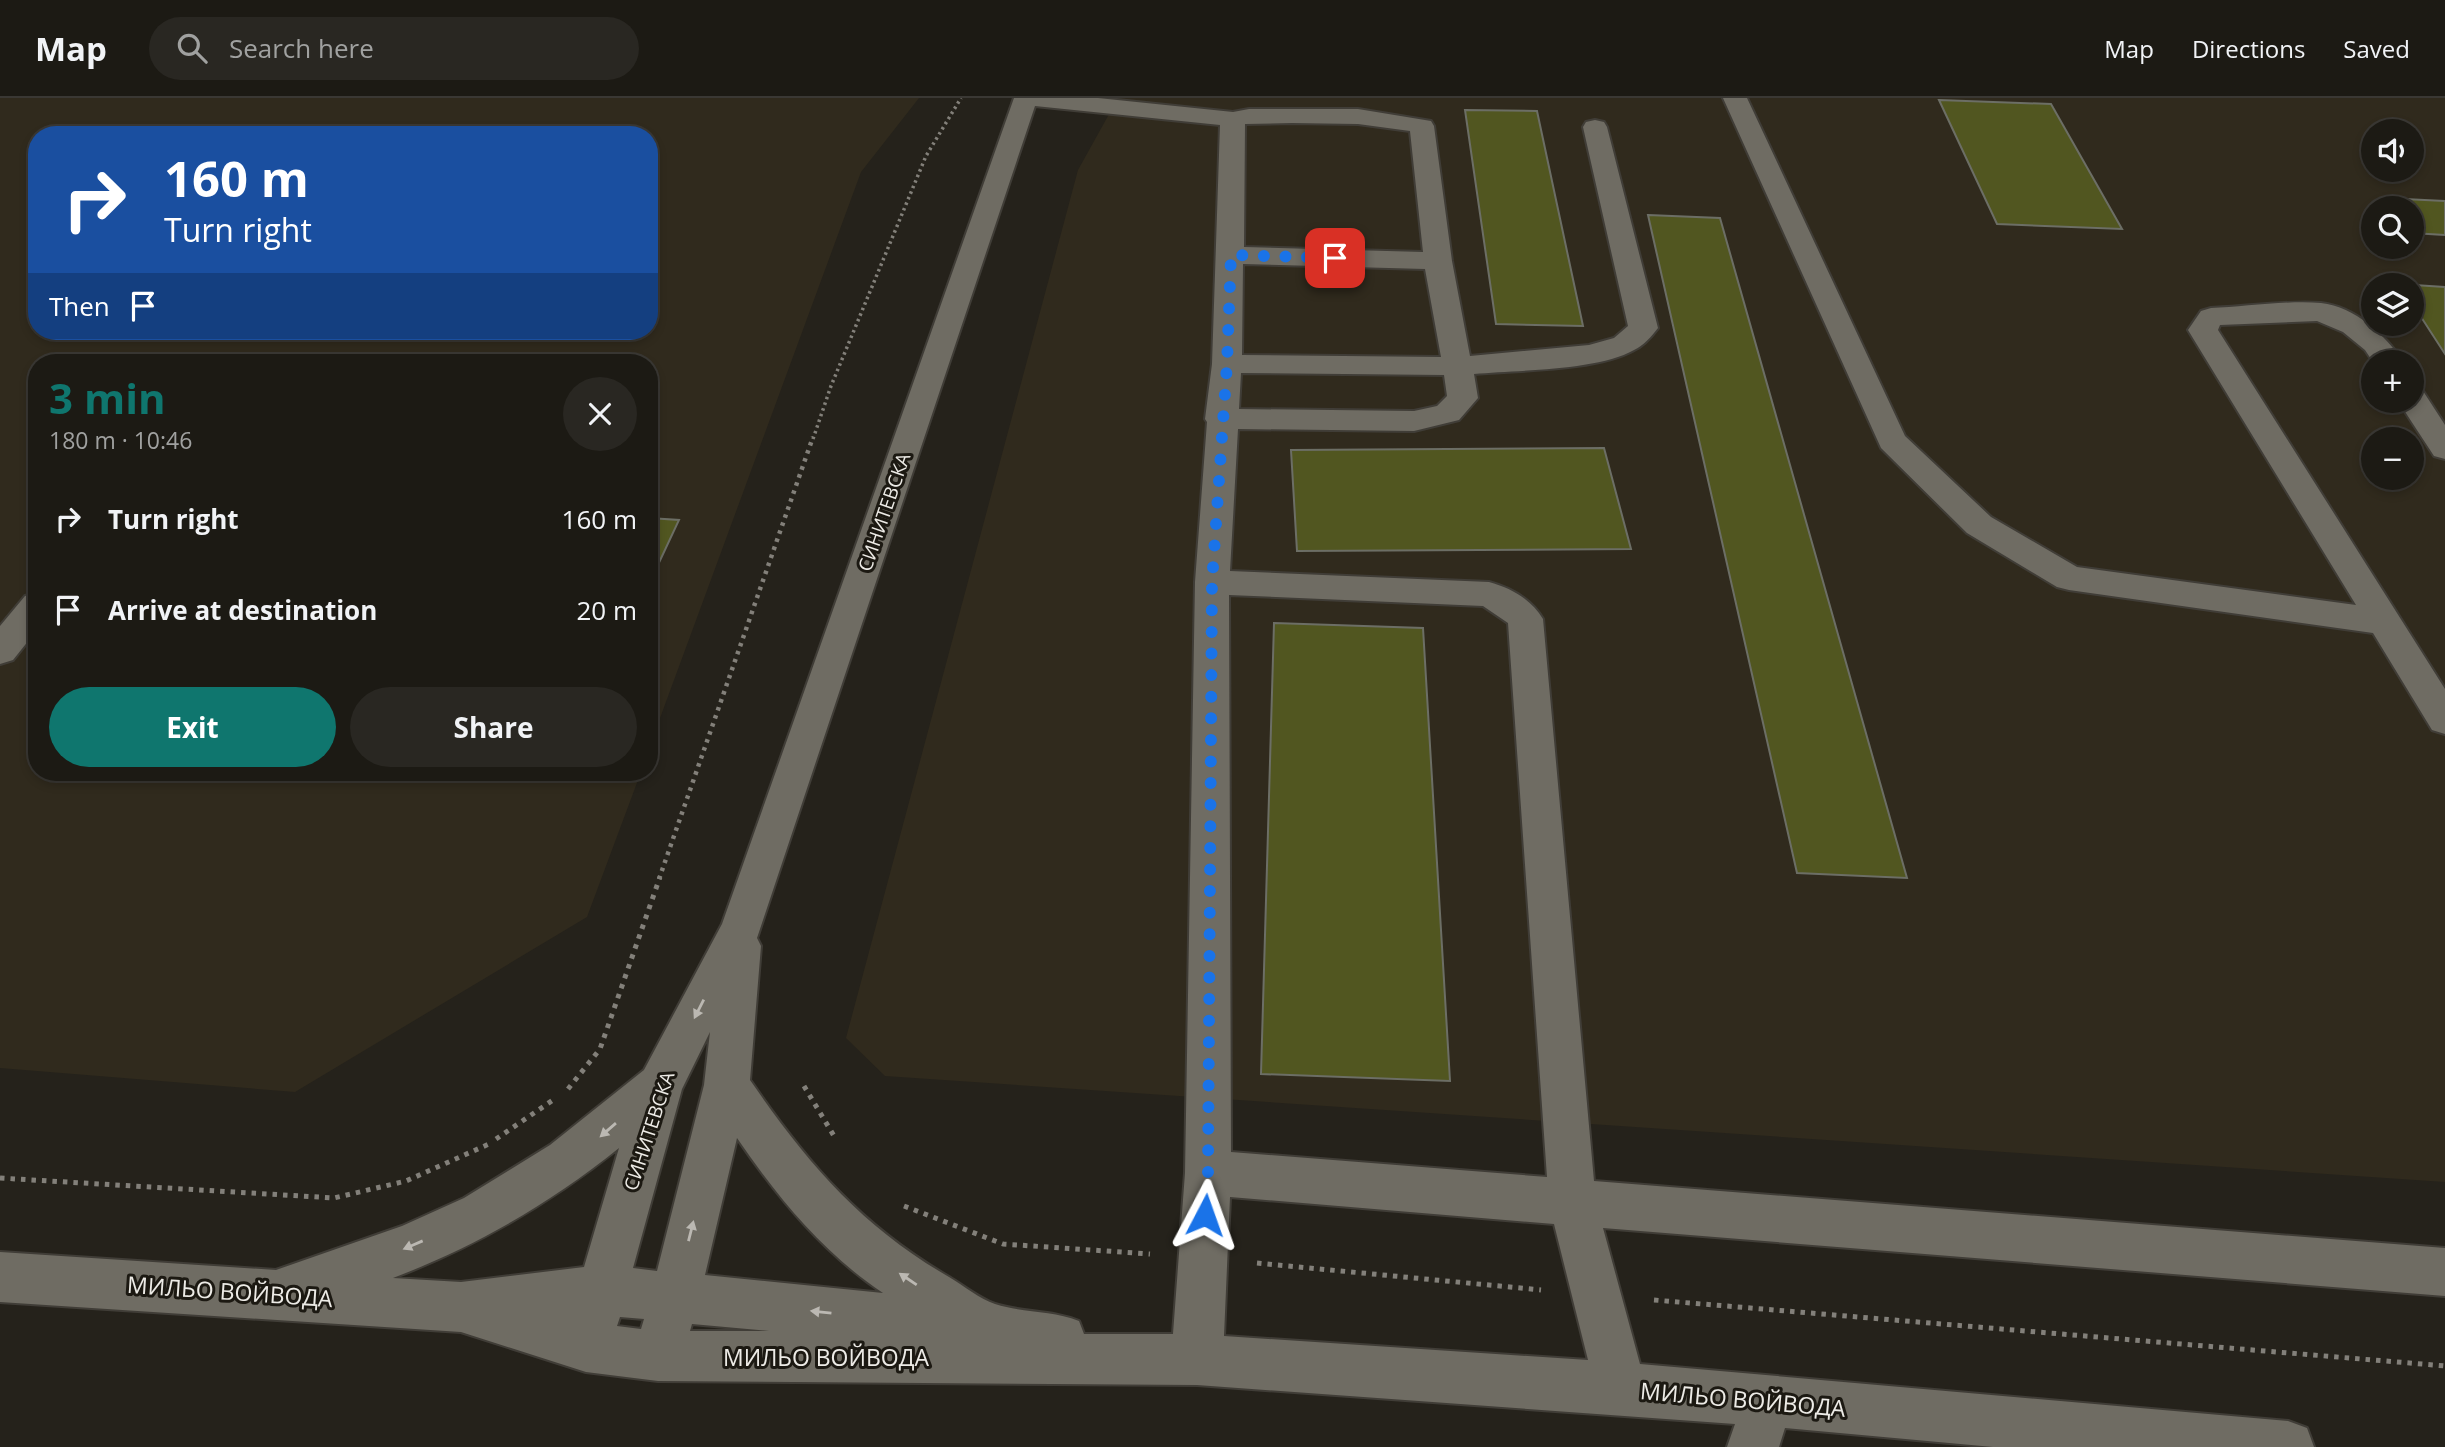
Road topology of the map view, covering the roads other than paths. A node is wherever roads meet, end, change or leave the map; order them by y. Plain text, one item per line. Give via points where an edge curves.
1 (1026, 98) edge
2 (1735, 98) edge
3 (1233, 119) junction
4 (1595, 127) dead end
5 (1231, 255) junction
6 (1438, 261) junction
7 (2380, 350) edge
8 (1227, 364) junction
9 (1457, 366) junction
10 (2422, 413) edge
11 (1221, 419) junction
12 (2445, 449) edge
13 (1212, 582) junction
14 (28, 617) edge
15 (2386, 622) junction
16 (0, 651) edge
17 (2445, 720) edge
18 (742, 927) junction
19 (660, 1085) junction
20 (727, 1085) junction
21 (1208, 1173) junction
22 (1572, 1201) junction
23 (2445, 1272) edge
24 (0, 1277) edge
25 (600, 1290) junction
26 (275, 1294) junction
27 (676, 1298) junction
28 (461, 1307) junction
29 (987, 1328) junction
30 (586, 1347) junction
31 (658, 1356) junction
32 (1197, 1360) junction
33 (1621, 1388) junction
34 (1760, 1424) edge
35 (2288, 1447) edge

1 - 3 street
1 - 18 street, СИНИТЕВСКА
2 - 15 street via 1892,441 1979,525 2069,578
3 - 5 street
3 - 6 street via 1368,117 1422,126
4 - 9 street via 1643,328 1623,344 1591,354
5 - 6 street
5 - 8 street
6 - 9 street
7 - 15 street via 2353,326 2321,312 2211,317 2203,330
8 - 9 street
8 - 11 street
9 - 11 street via 1462,398 1448,413 1414,421
10 - 12 street
11 - 13 street
13 - 21 street
13 - 22 street via 1489,594 1525,619
14 - 16 street
15 - 17 street
18 -> 19 street, СИНИТЕВСКА
18 - 20 street, СИНИТЕВСКА
19 - 25 street, СИНИТЕВСКА
19 -> 26 street via 597,1139 504,1202 374,1262
27 -> 20 street, СИНИТЕВСКА
29 -> 20 street via 855,1242 812,1201
21 - 22 street
21 - 32 street
22 - 23 street
22 - 33 street
24 - 26 street, МИЛЬО ВОЙВОДА
25 - 27 street, МИЛЬО ВОЙВОДА
25 - 28 street, МИЛЬО ВОЙВОДА
25 - 30 street, СИНИТЕВСКА
26 - 28 street, МИЛЬО ВОЙВОДА
29 -> 27 street, МИЛЬО ВОЙВОДА
27 - 31 street, СИНИТЕВСКА
28 - 30 street, МИЛЬО ВОЙВОДА
29 - 32 street, МИЛЬО ВОЙВОДА
30 - 31 street, МИЛЬО ВОЙВОДА
31 - 32 street, МИЛЬО ВОЙВОДА
32 - 33 street, МИЛЬО ВОЙВОДА
33 - 34 street, МИЛЬО ВОЙВОДА
34 - 35 street, МИЛЬО ВОЙВОДА

